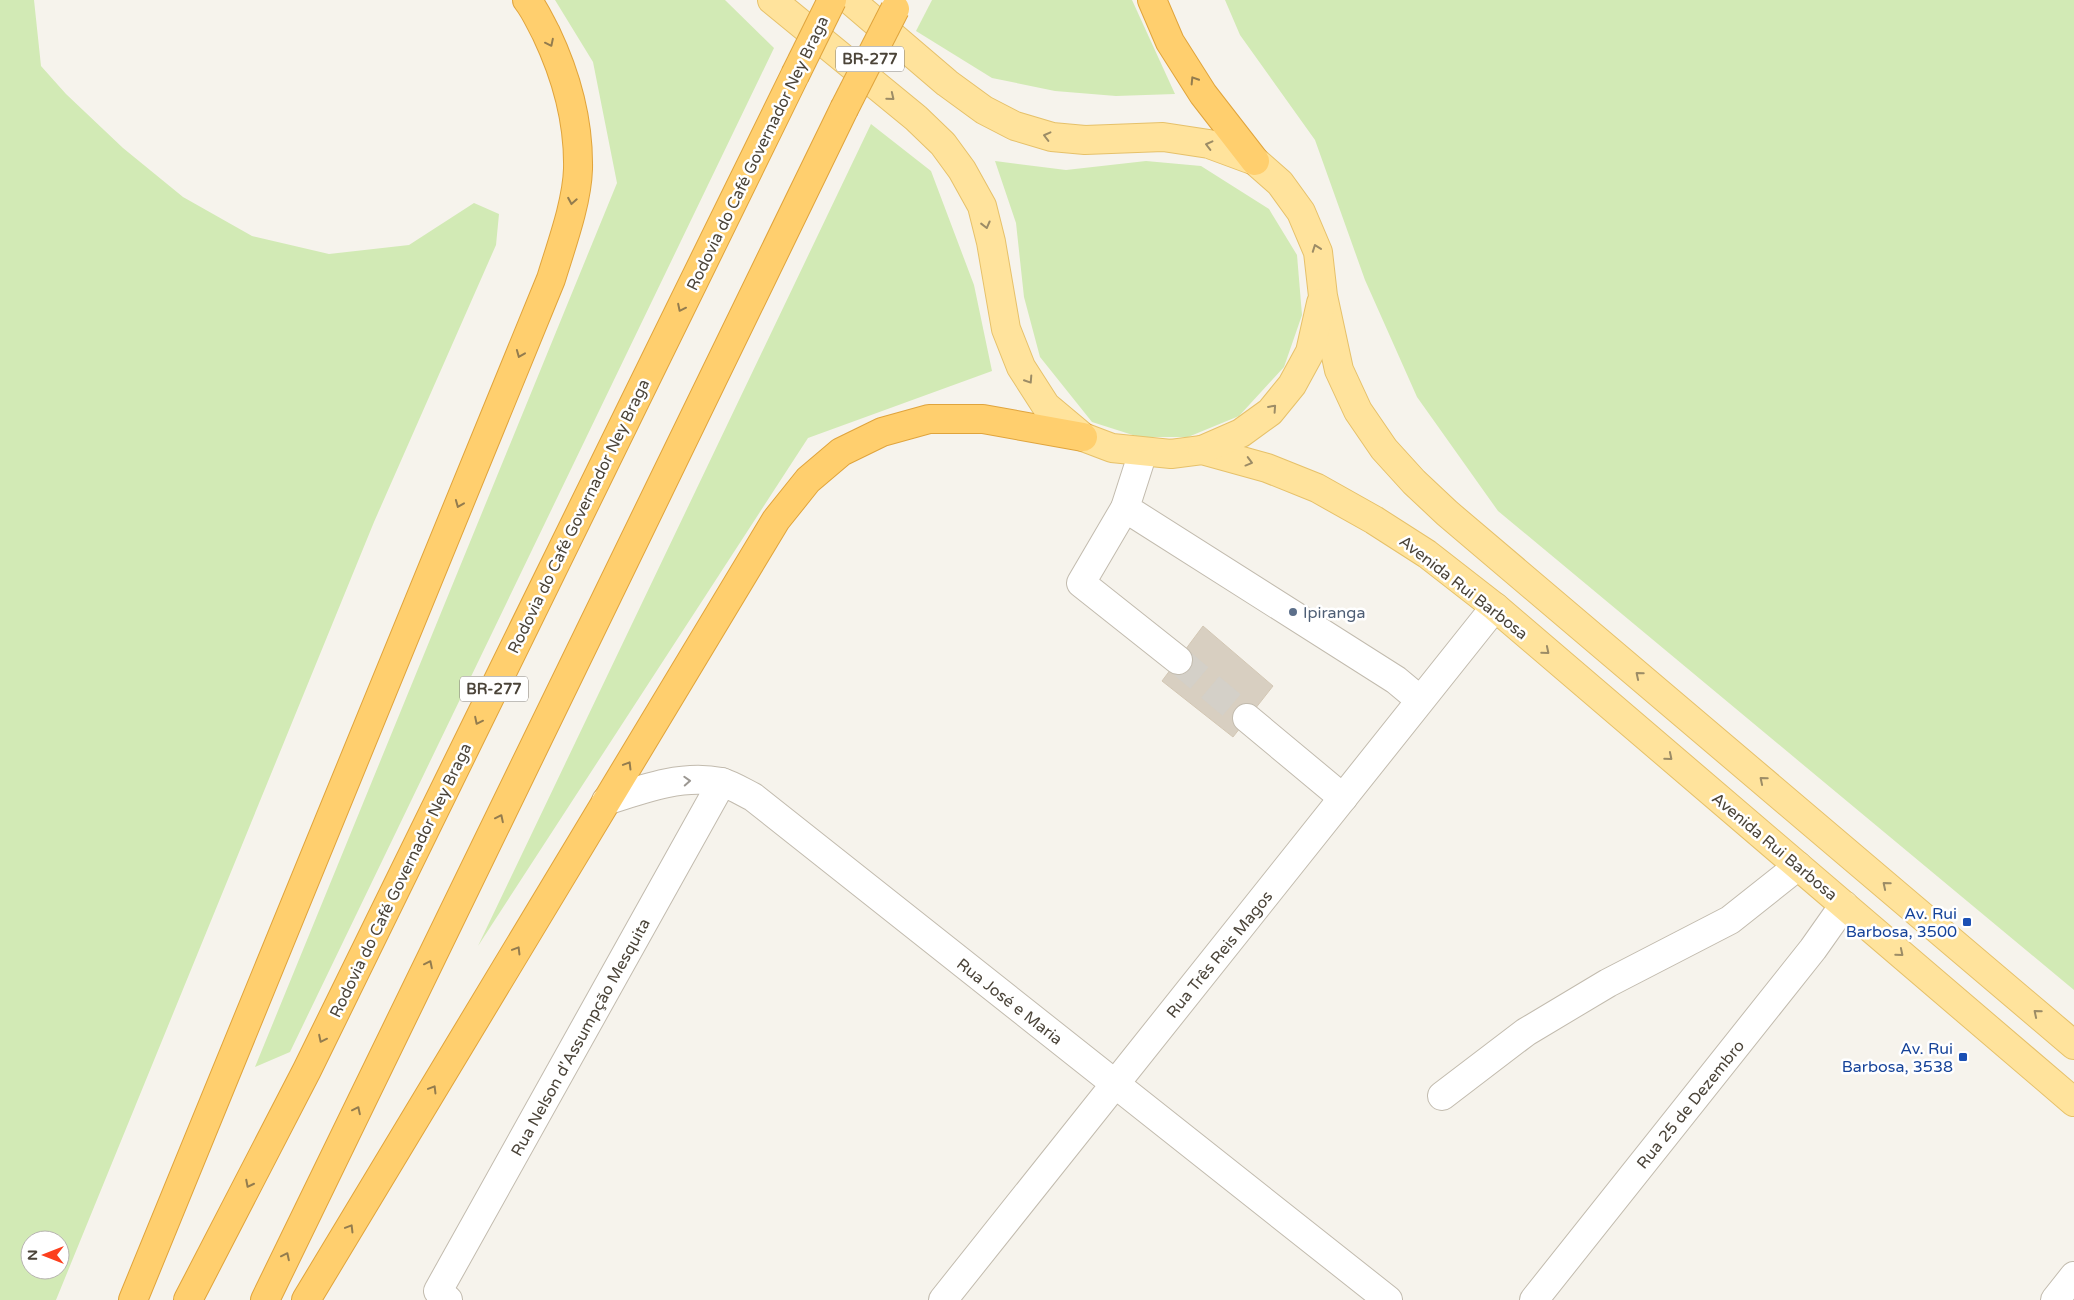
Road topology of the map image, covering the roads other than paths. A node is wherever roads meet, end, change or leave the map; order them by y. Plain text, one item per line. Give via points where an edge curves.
1 (527, 0) edge
2 (772, 0) edge
3 (832, 0) edge
4 (850, 0) edge
5 (1152, 0) edge
6 (897, 4) edge
7 (1255, 161) junction
8 (1323, 296) junction
9 (1083, 436) junction
10 (1202, 450) junction
11 (1143, 452) junction
12 (1126, 508) junction
13 (1495, 607) junction
14 (1178, 660) tunnel mouth
15 (1420, 700) junction
16 (1247, 718) tunnel mouth
17 (722, 782) junction
18 (1343, 798) junction
19 (606, 802) junction
20 (1798, 866) junction
21 (1844, 905) junction
22 (2074, 1045) edge
23 (1115, 1084) junction
24 (1442, 1096) dead end
25 (2074, 1102) edge
26 (2074, 1276) edge
27 (443, 1296) edge
28 (133, 1300) edge
29 (188, 1300) edge
30 (265, 1300) edge
31 (306, 1300) edge
32 (943, 1300) edge
33 (1388, 1300) edge
34 (1534, 1300) edge
35 (2055, 1300) edge

1 -> 28 highway via 557,57 574,112 578,170 568,224 551,279
2 -> 9 main road, Avenida Rui Barbosa via 916,118 943,144 962,170 982,206 1006,329 1021,368 1046,406
3 -> 29 highway, Rodovia do Café Governador Ney Braga / BR-277, bridge via 307,1070
7 -> 4 main road via 1209,144 1163,137 1085,140 1052,137 1015,126 984,110 947,83
7 -> 5 highway via 1203,94 1170,42
30 -> 6 highway, BR-277, bridge
8 -> 7 main road via 1318,252 1301,212 1280,183
10 -> 8 main road via 1241,433 1270,412 1292,385 1310,352
22 -> 8 main road via 1414,482 1358,411 1339,370
9 - 11 main road, Avenida Rui Barbosa via 1112,448
19 -> 9 highway via 776,520 808,480 841,452 882,432 930,419 983,419
10 - 11 main road, Avenida Rui Barbosa via 1171,454
10 -> 13 main road, Avenida Rui Barbosa via 1268,468 1317,488 1427,554
11 - 12 street
12 - 14 street via 1080,583
12 - 15 street via 1396,680
13 - 15 street, Rua Três Reis Magos
13 -> 20 main road, Avenida Rui Barbosa
15 - 18 street, Rua Três Reis Magos
16 - 18 street
19 -> 17 street, Rua José e Maria via 648,787 686,780
17 - 23 street, Rua José e Maria via 753,797
17 - 27 street, Rua Nelson d'Assumpção Mesquita
18 - 23 street, Rua Três Reis Magos
31 -> 19 highway
20 - 21 main road, Avenida Rui Barbosa
20 - 24 street via 1730,920 1608,983 1526,1032
21 -> 25 main road, Avenida Rui Barbosa
21 - 34 street, Rua 25 de Dezembro via 1813,949
23 - 32 street, Rua Três Reis Magos
23 - 33 street, Rua José e Maria
26 - 35 street

